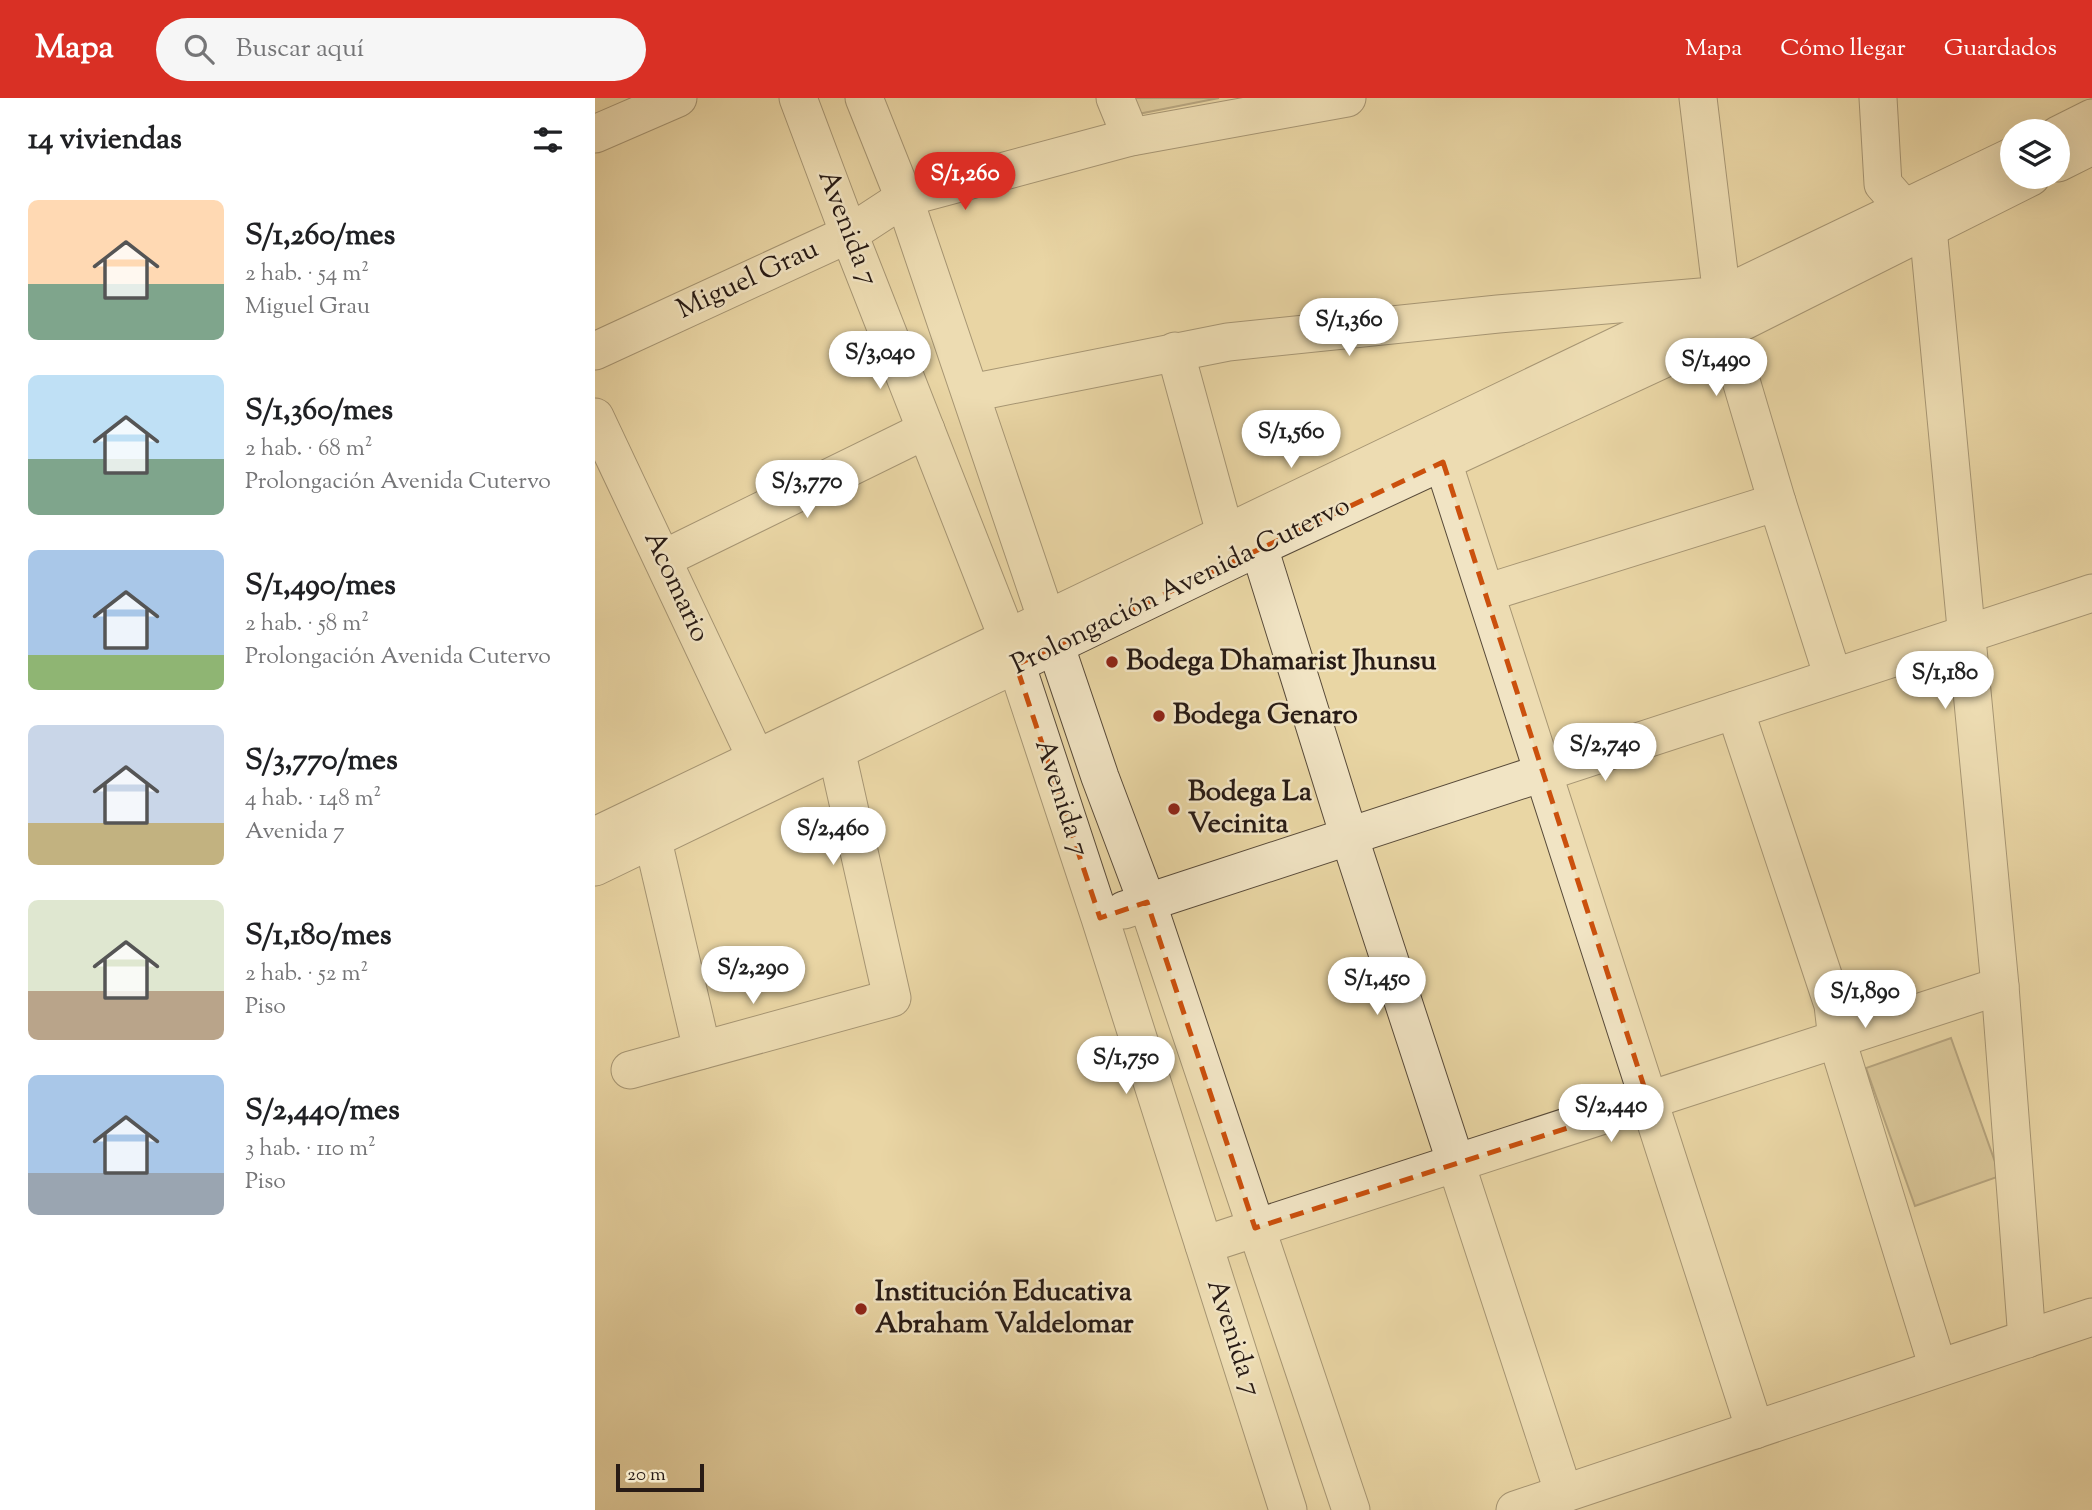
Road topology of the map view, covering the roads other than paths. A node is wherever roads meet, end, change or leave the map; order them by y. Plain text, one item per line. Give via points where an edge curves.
1 (678, 98) edge
2 (798, 98) edge
3 (864, 98) edge
4 (1115, 98) edge
5 (1698, 98) edge
6 (1878, 98) edge
7 (1333, 99) edge
8 (2092, 118) edge
9 (2070, 129) edge
10 (595, 134) edge
11 (1131, 137) junction
12 (2092, 146) edge
13 (2070, 157) edge
14 (2000, 164) edge
15 (2000, 188) edge
16 (904, 198) junction
17 (1916, 218) junction
18 (849, 234) junction
19 (1725, 312) junction
20 (595, 351) edge
21 (1175, 351) junction
22 (971, 393) junction
23 (595, 417) edge
24 (926, 430) junction
25 (1439, 447) junction
26 (1777, 502) junction
27 (1245, 534) junction
28 (663, 559) junction
29 (1486, 593) junction
30 (2092, 593) edge
31 (1050, 632) junction
32 (1967, 634) junction
33 (1012, 652) junction
34 (1833, 677) junction
35 (1735, 709) junction
36 (833, 736) junction
37 (756, 758) junction
38 (1543, 773) junction
39 (649, 825) junction
40 (595, 836) edge
41 (1349, 836) junction
42 (595, 867) edge
43 (1147, 902) junction
44 (1100, 918) junction
45 (2000, 986) junction
46 (1837, 1040) junction
47 (702, 1050) junction
48 (630, 1070) dead end
49 (1649, 1102) junction
50 (1456, 1164) junction
51 (1255, 1228) junction
52 (1204, 1245) junction
53 (2092, 1317) edge
54 (2027, 1339) junction
55 (1938, 1368) junction
56 (1755, 1430) junction
57 (1564, 1494) junction
58 (1288, 1510) edge
59 (1351, 1510) edge
60 (1515, 1510) edge

1 - 10 street
2 - 18 street, Avenida 7
3 - 16 street, Avenida 7
4 - 11 street
5 - 19 street
6 - 17 street via 1883,184
7 - 11 street, Miguel Grau
8 - 9 street
11 - 16 street, Miguel Grau
12 - 13 street
14 - 17 street, Prolongación Avenida Cutervo
15 - 17 street, Prolongación Avenida Cutervo
16 - 18 street, Miguel Grau
16 - 22 street, Avenida 7
17 - 19 street, Prolongación Avenida Cutervo
17 - 32 street
18 - 20 street, Miguel Grau
18 - 24 street, Avenida 7
19 - 21 street via 1498,314
19 - 25 street, Prolongación Avenida Cutervo
19 - 26 street
21 - 22 street
21 - 27 street
22 - 31 street, Avenida 7
23 - 28 street, Acomario
24 - 28 street
24 - 33 street, Avenida 7
25 - 27 street, Prolongación Avenida Cutervo
25 - 29 street
26 - 29 street
26 - 34 street
27 - 31 street, Prolongación Avenida Cutervo
27 - 41 street
28 - 37 street, Acomario
29 - 38 street
30 - 32 street
31 - 33 street, Prolongación Avenida Cutervo
31 - 43 street, Avenida 7
32 - 34 street
32 - 45 street
33 - 36 street, Prolongación Avenida Cutervo
33 - 44 street, Avenida 7
34 - 35 street
35 - 38 street
35 - 46 street via 1833,1005
36 - 37 street, Prolongación Avenida Cutervo
36 - 39 street, Prolongación Avenida Cutervo
36 - 47 street via 892,998
37 - 39 street, Prolongación Avenida Cutervo
38 - 41 street
38 - 49 street
39 - 40 street, Prolongación Avenida Cutervo
39 - 42 street, Prolongación Avenida Cutervo
39 - 47 street
41 - 43 street
41 - 50 street
43 - 44 street
43 - 51 street, Avenida 7
44 - 52 street, Avenida 7
45 - 46 street
45 - 54 street
46 - 49 street
46 - 55 street
47 - 48 street
49 - 50 street
49 - 56 street
50 - 51 street
50 - 57 street
51 - 52 street
51 - 59 street, Avenida 7
52 - 58 street, Avenida 7
53 - 54 street
54 - 55 street
55 - 56 street
56 - 57 street
57 - 60 street

